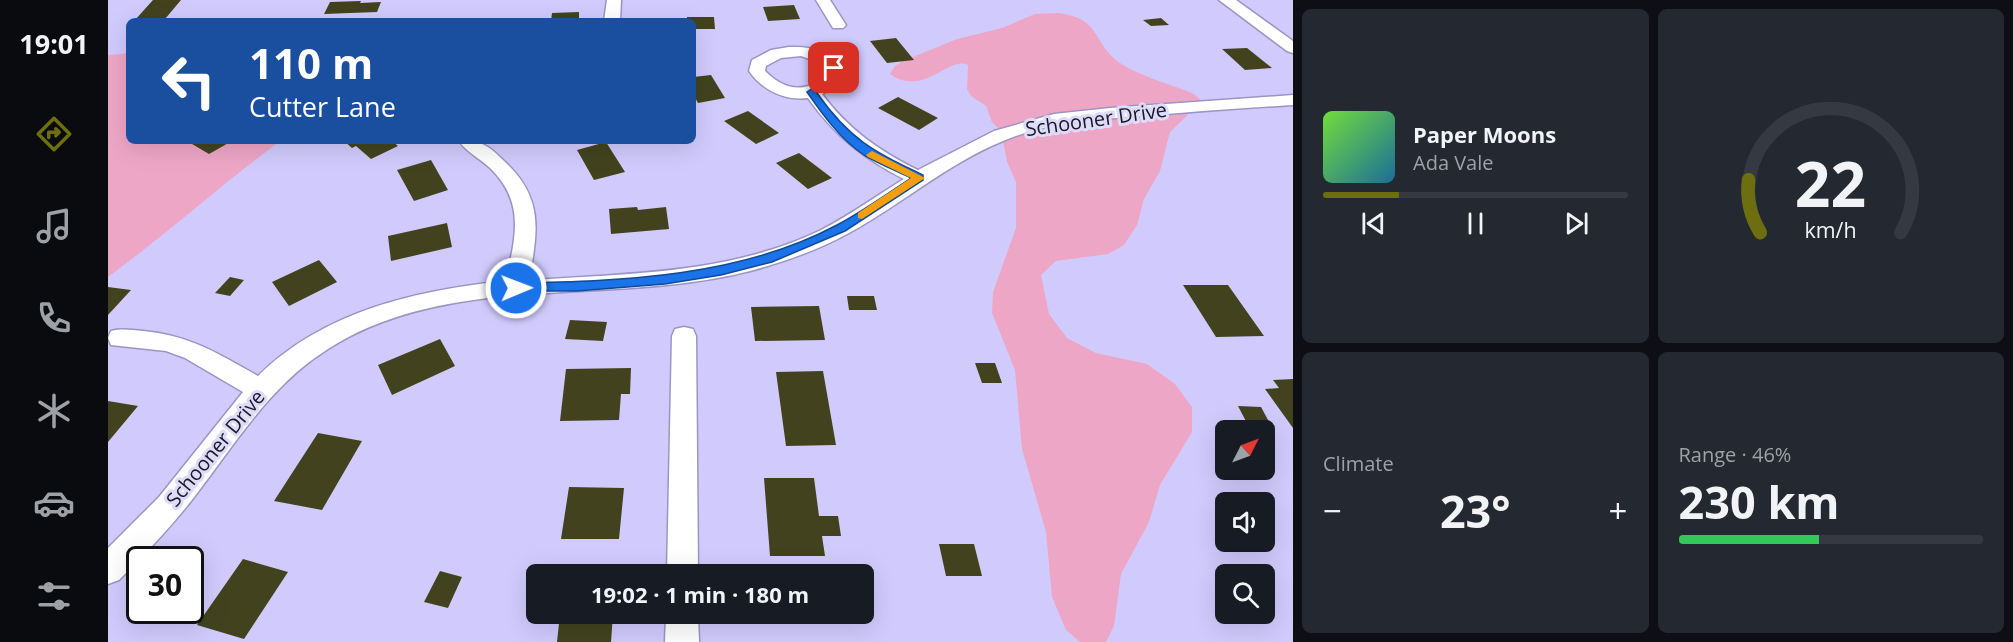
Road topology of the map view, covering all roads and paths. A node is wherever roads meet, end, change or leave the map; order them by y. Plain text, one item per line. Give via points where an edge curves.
1 (614, 0) edge
2 (824, 0) edge
3 (1226, 0) edge
4 (612, 18) edge
5 (838, 25) dead end
6 (1293, 48) edge
7 (812, 92) dead end
8 (1293, 100) edge
9 (472, 144) edge
10 (919, 178) junction
11 (516, 288) junction
12 (684, 336) dead end
13 (120, 338) dead end
14 (261, 390) junction
15 (682, 564) edge
16 (108, 569) edge
17 (682, 624) edge
18 (682, 642) edge

1 - 4 street
2 - 5 street
3 - 6 street
7 - 10 street via 855,143
8 - 10 street, Schooner Drive via 1106,114 1035,124 996,137
9 - 11 street via 509,176 526,207 527,231
10 - 11 street, Schooner Drive via 841,228 772,257 665,279
11 - 14 street, Schooner Drive via 426,301 353,323 300,355
12 - 15 street
13 - 14 street via 166,342 194,351
14 - 16 street, Schooner Drive via 224,431 170,505
17 - 18 street

